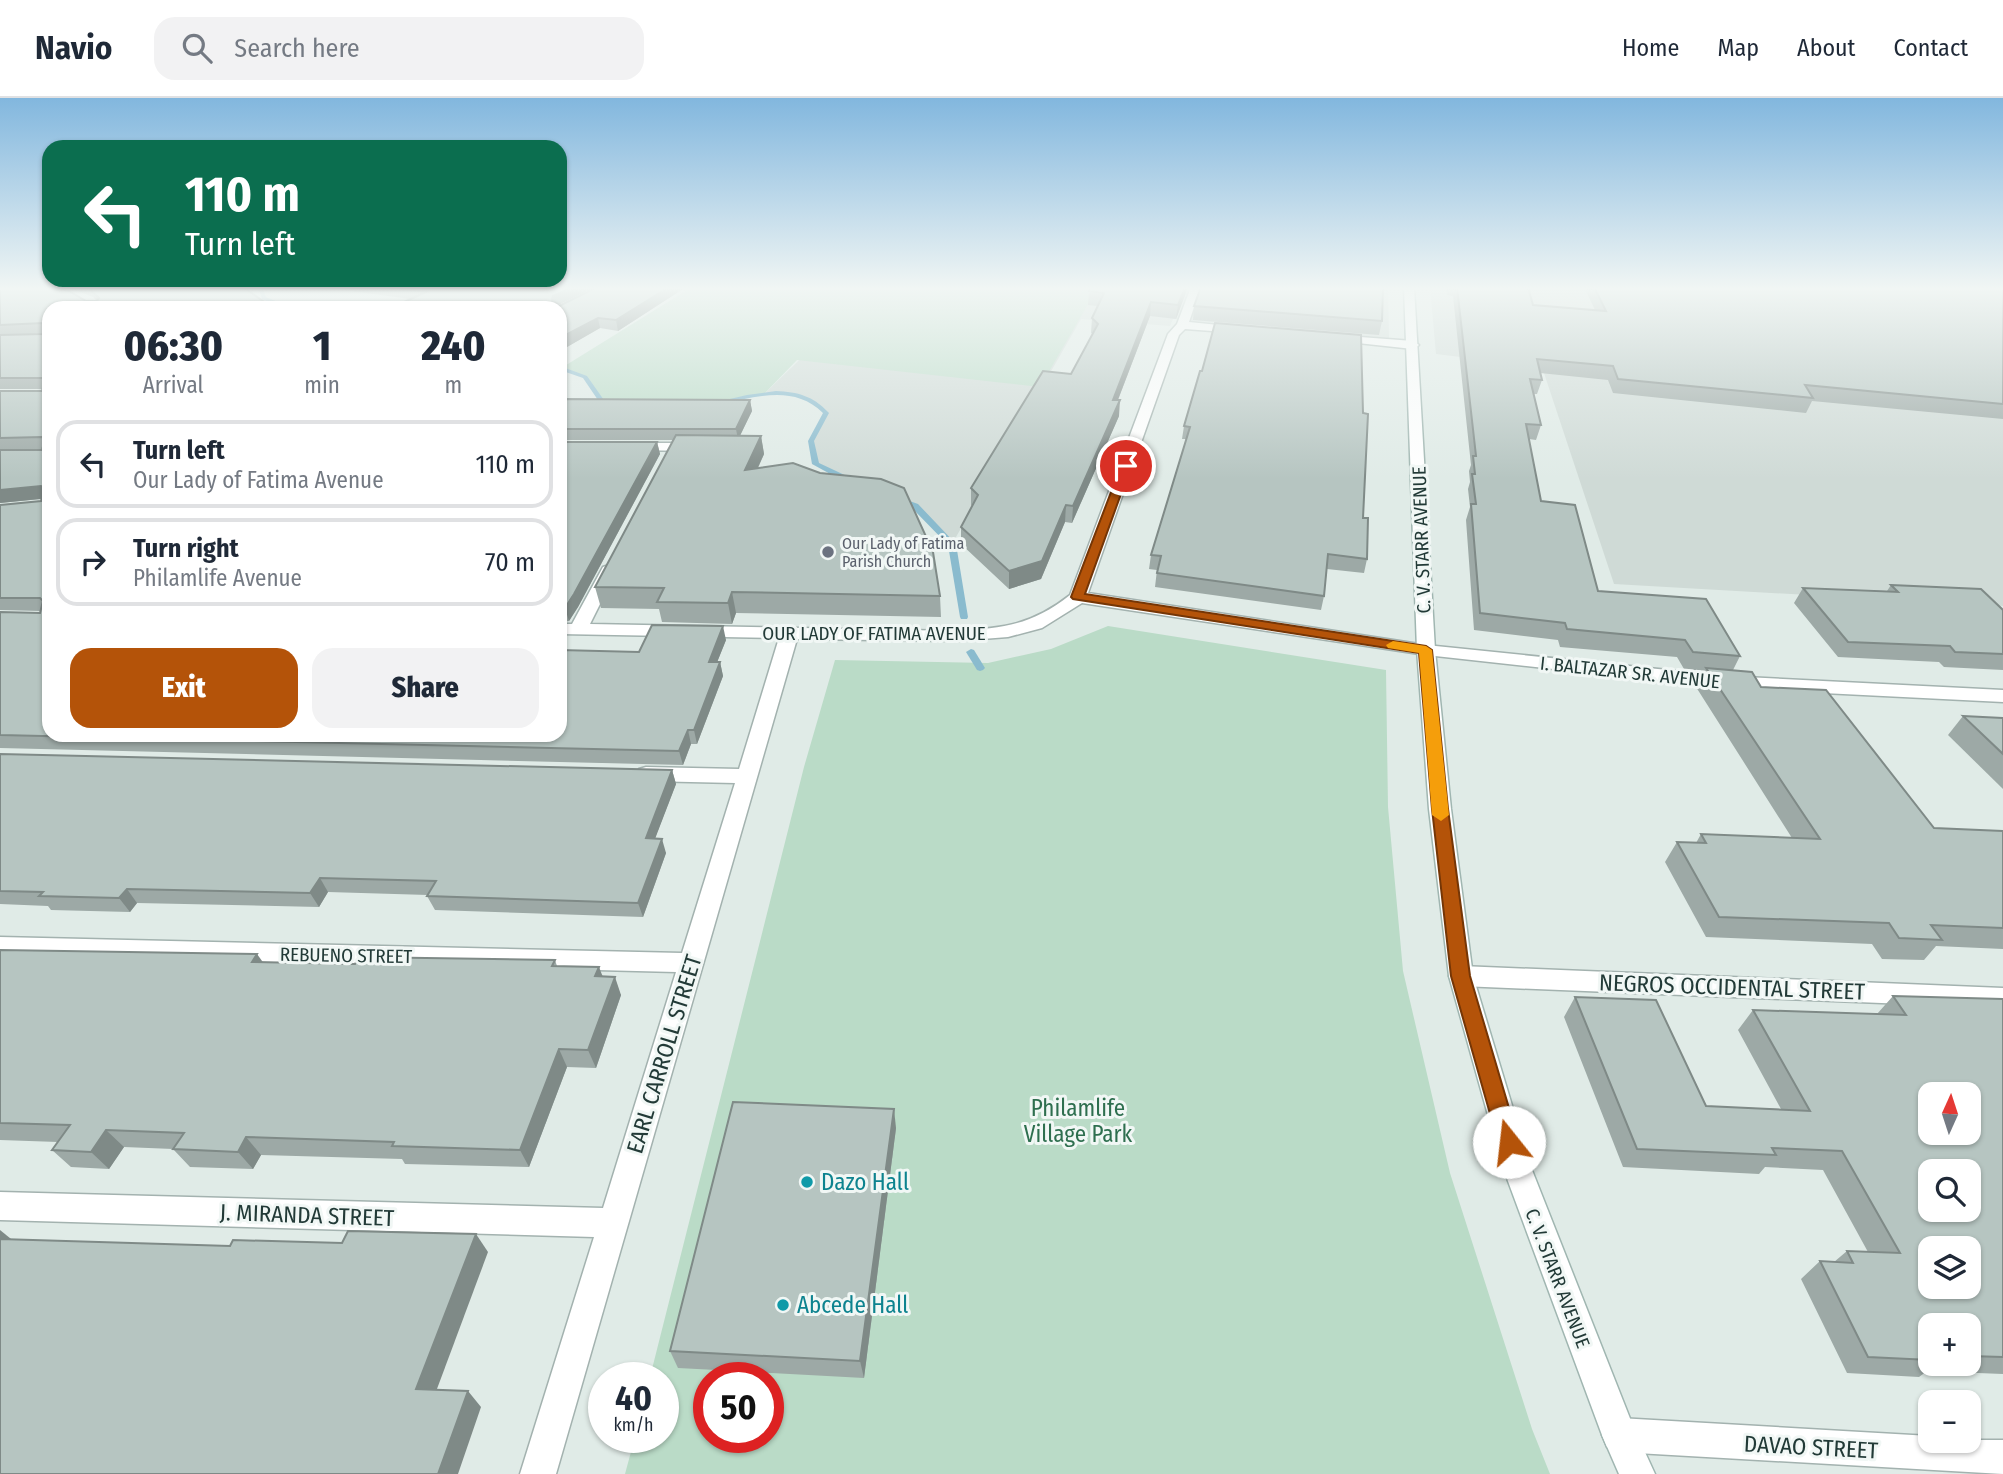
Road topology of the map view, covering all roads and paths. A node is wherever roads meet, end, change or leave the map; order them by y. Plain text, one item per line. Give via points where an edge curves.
1 (1168, 351) edge
2 (1413, 351) edge
3 (623, 447) edge
4 (713, 447) edge
5 (616, 557) edge
6 (1078, 597) junction
7 (569, 630) edge
8 (790, 633) junction
9 (1426, 650) junction
10 (2003, 696) edge
11 (623, 773) edge
12 (748, 776) junction
13 (0, 946) edge
14 (692, 963) junction
15 (1461, 976) junction
16 (2003, 998) edge
17 (0, 1206) edge
18 (613, 1223) junction
19 (1619, 1435) junction
20 (2003, 1458) edge
21 (538, 1474) edge
22 (1637, 1474) edge

1 - 6 street
2 - 9 street, C. V. STARR AVENUE
3 - 4 street via 670,454
5 - 7 street
6 - 8 street, OUR LADY OF FATIMA AVENUE via 1054,617 994,634
6 - 9 street
7 - 8 street, OUR LADY OF FATIMA AVENUE
8 - 12 street, EARL CARROLL STREET
9 - 10 street, I. BALTAZAR SR. AVENUE via 1726,682
9 - 15 street, C. V. STARR AVENUE
11 - 12 street
12 - 14 street, EARL CARROLL STREET
13 - 14 street, REBUENO STREET
14 - 18 street, EARL CARROLL STREET
15 - 16 street, NEGROS OCCIDENTAL STREET
15 - 19 street, C. V. STARR AVENUE via 1516,1166
17 - 18 street, J. MIRANDA STREET
18 - 21 street, EARL CARROLL STREET
19 - 20 street, DAVAO STREET
19 - 22 street, C. V. STARR AVENUE

